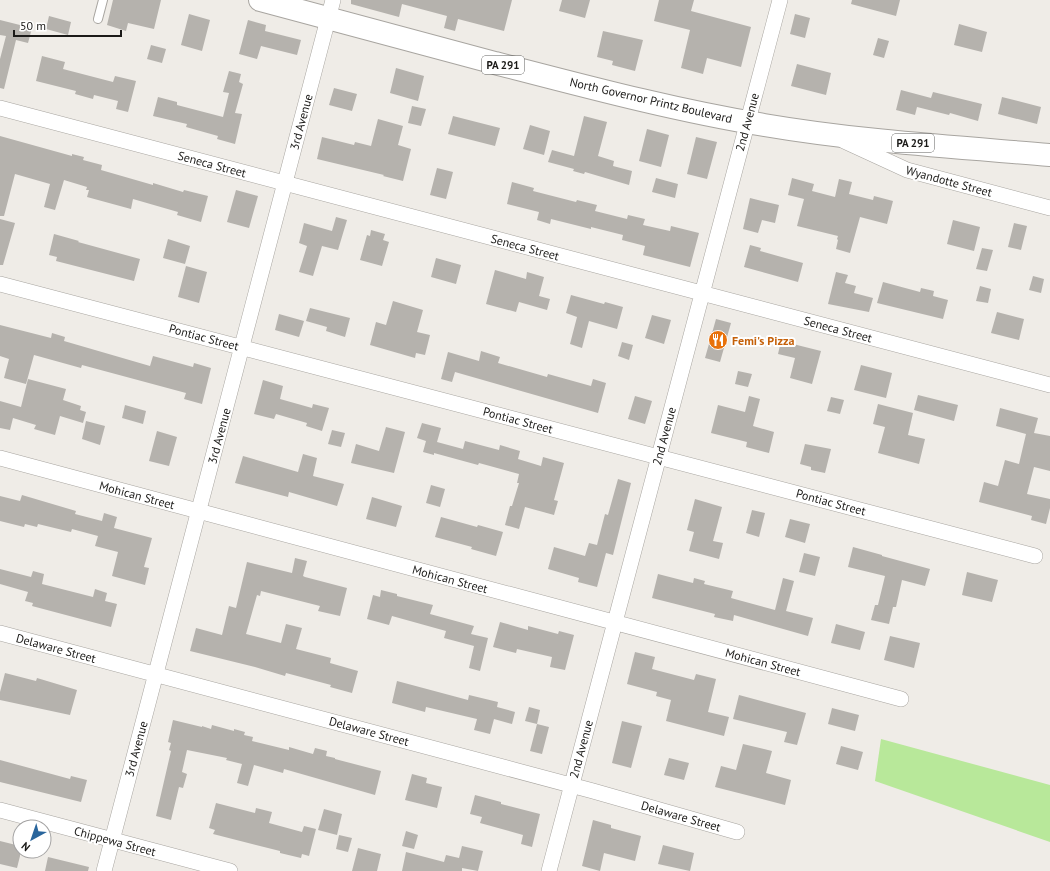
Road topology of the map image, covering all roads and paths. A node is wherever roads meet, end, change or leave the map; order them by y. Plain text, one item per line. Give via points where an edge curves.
1 (103, 0) edge
2 (260, 0) edge
3 (780, 0) edge
4 (331, 9) edge
5 (98, 19) dead end
6 (0, 108) edge
7 (748, 122) junction
8 (830, 134) junction
9 (1050, 155) edge
10 (285, 183) junction
11 (1050, 208) edge
12 (0, 284) edge
13 (702, 293) junction
14 (242, 347) junction
15 (1050, 385) edge
16 (659, 457) junction
17 (0, 458) edge
18 (199, 511) junction
19 (1035, 556) dead end
20 (615, 623) junction
21 (0, 633) edge
22 (156, 675) junction
23 (901, 699) dead end
24 (572, 785) junction
25 (0, 810) edge
26 (737, 832) dead end
27 (112, 840) junction
28 (104, 871) edge
29 (230, 871) edge
30 (549, 871) edge

1 - 5 lane
2 - 4 main road, North Governor Printz Boulevard / PA 291
3 - 7 street, 2nd Avenue
4 - 7 main road, North Governor Printz Boulevard / PA 291 via 629,98
4 - 10 street, 3rd Avenue
6 - 10 street, Seneca Street
7 - 8 main road, North Governor Printz Boulevard / PA 291
7 - 13 street, 2nd Avenue
8 - 9 main road, North Governor Printz Boulevard / PA 291
8 - 11 street, Wyandotte Street via 907,170
10 - 13 street, Seneca Street
10 - 14 street, 3rd Avenue
12 - 14 street, Pontiac Street
13 - 15 street, Seneca Street
13 - 16 street, 2nd Avenue
14 - 16 street, Pontiac Street
14 - 18 street, 3rd Avenue
16 - 19 street, Pontiac Street
16 - 20 street, 2nd Avenue
17 - 18 street, Mohican Street
18 - 20 street, Mohican Street
18 - 22 street, 3rd Avenue
20 - 23 street, Mohican Street
20 - 24 street, 2nd Avenue
21 - 22 street, Delaware Street
22 - 24 street, Delaware Street
22 - 27 street, 3rd Avenue
24 - 26 street, Delaware Street
24 - 30 street, 2nd Avenue
25 - 27 street, Chippewa Street
27 - 28 street, 3rd Avenue
27 - 29 street, Chippewa Street

